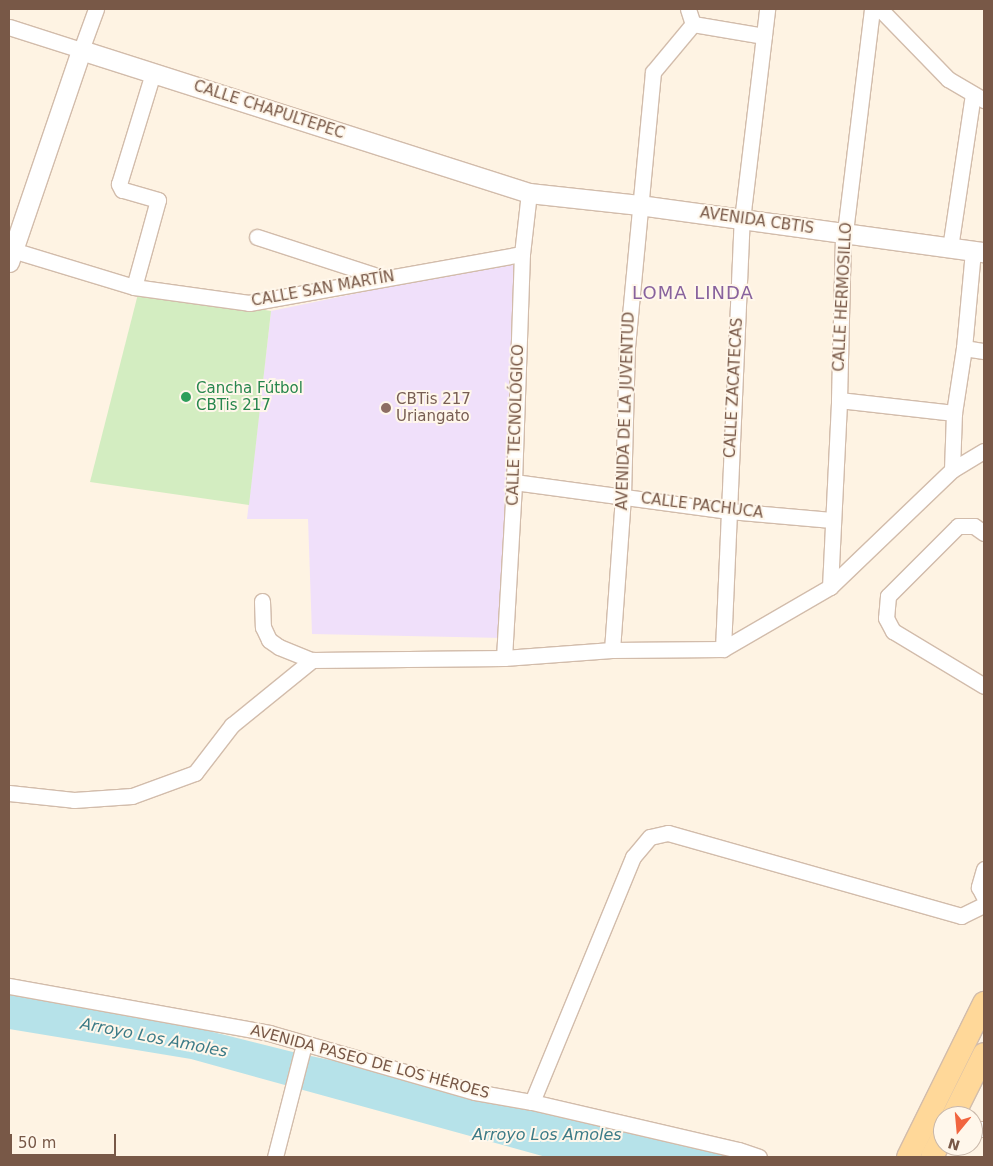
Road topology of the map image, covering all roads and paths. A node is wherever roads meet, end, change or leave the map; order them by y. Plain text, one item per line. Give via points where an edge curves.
1 (96, 9) edge
2 (688, 9) edge
3 (767, 9) edge
4 (872, 9) edge
5 (880, 9) edge
6 (693, 24) junction
7 (9, 27) edge
8 (764, 36) junction
9 (81, 50) junction
10 (153, 73) junction
11 (979, 97) edge
12 (529, 193) junction
13 (639, 205) junction
14 (742, 220) junction
15 (843, 233) junction
16 (257, 237) dead end
17 (950, 248) junction
18 (979, 251) edge
19 (10, 254) edge
20 (522, 254) junction
21 (384, 279) junction
22 (134, 286) junction
23 (964, 348) junction
24 (984, 351) edge
25 (839, 400) junction
26 (954, 414) junction
27 (984, 451) edge
28 (952, 470) junction
29 (514, 482) junction
30 (623, 496) junction
31 (729, 511) junction
32 (832, 520) junction
33 (984, 533) edge
34 (830, 587) junction
35 (262, 601) dead end
36 (723, 649) junction
37 (612, 650) junction
38 (504, 658) junction
39 (312, 660) junction
40 (984, 686) edge
41 (9, 793) edge
42 (984, 870) edge
43 (984, 897) edge
44 (984, 905) edge
45 (9, 986) edge
46 (984, 1003) edge
47 (303, 1047) junction
48 (984, 1054) edge
49 (532, 1102) junction
50 (946, 1106) edge
51 (958, 1106) edge
52 (933, 1133) edge
53 (275, 1157) edge
54 (759, 1157) edge
55 (908, 1157) edge

1 - 9 street
2 - 6 street
3 - 8 street, CALLE ZACATECAS
4 - 15 street, CALLE HERMOSILLO
5 - 11 street via 948,79
6 - 8 street
6 - 13 street, AVENIDA DE LA JUVENTUD via 653,72
7 - 9 street, CALLE CHAPULTEPEC
8 - 14 street, CALLE ZACATECAS
9 - 10 street, CALLE CHAPULTEPEC
9 - 19 street
10 - 12 street, CALLE CHAPULTEPEC
10 - 22 street via 119,184 122,190 158,200
11 - 17 street
12 - 13 street, AVENIDA CBTIS
12 - 20 street, CALLE TECNOLÓGICO
13 - 14 street, AVENIDA CBTIS
13 - 30 street, AVENIDA DE LA JUVENTUD via 627,347
14 - 15 street, AVENIDA CBTIS
14 - 31 street, CALLE ZACATECAS
15 - 17 street, AVENIDA CBTIS
15 - 25 street, CALLE HERMOSILLO
16 - 21 street
17 - 18 street, AVENIDA CBTIS
18 - 23 street
19 - 22 street, CALLE SAN MARTÍN
20 - 21 street, CALLE SAN MARTÍN
20 - 29 street, CALLE TECNOLÓGICO
21 - 22 street, CALLE SAN MARTÍN via 249,303
23 - 24 street
23 - 26 street
25 - 26 street
25 - 32 street, CALLE HERMOSILLO
26 - 28 street
27 - 28 street
28 - 34 street
29 - 30 street, CALLE PACHUCA
29 - 38 street, CALLE TECNOLÓGICO
30 - 31 street, CALLE PACHUCA
30 - 37 street, AVENIDA DE LA JUVENTUD
31 - 32 street, CALLE PACHUCA
31 - 36 street, CALLE ZACATECAS
32 - 34 street, CALLE HERMOSILLO
33 - 40 street via 974,526 958,526 888,596 886,618 893,631
34 - 36 street
35 - 39 street via 263,627 269,640
36 - 37 street
37 - 38 street
38 - 39 street
39 - 41 street via 232,725 195,773 132,796 74,800
42 - 43 street via 979,887
44 - 49 street via 961,916 668,833 650,837 633,857
45 - 47 street, AVENIDA PASEO DE LOS HÉROES via 269,1033
46 - 50 main road
47 - 49 street, AVENIDA PASEO DE LOS HÉROES via 475,1092
47 - 53 street
48 - 51 main road
49 - 54 street, AVENIDA PASEO DE LOS HÉROES
52 - 55 main road

